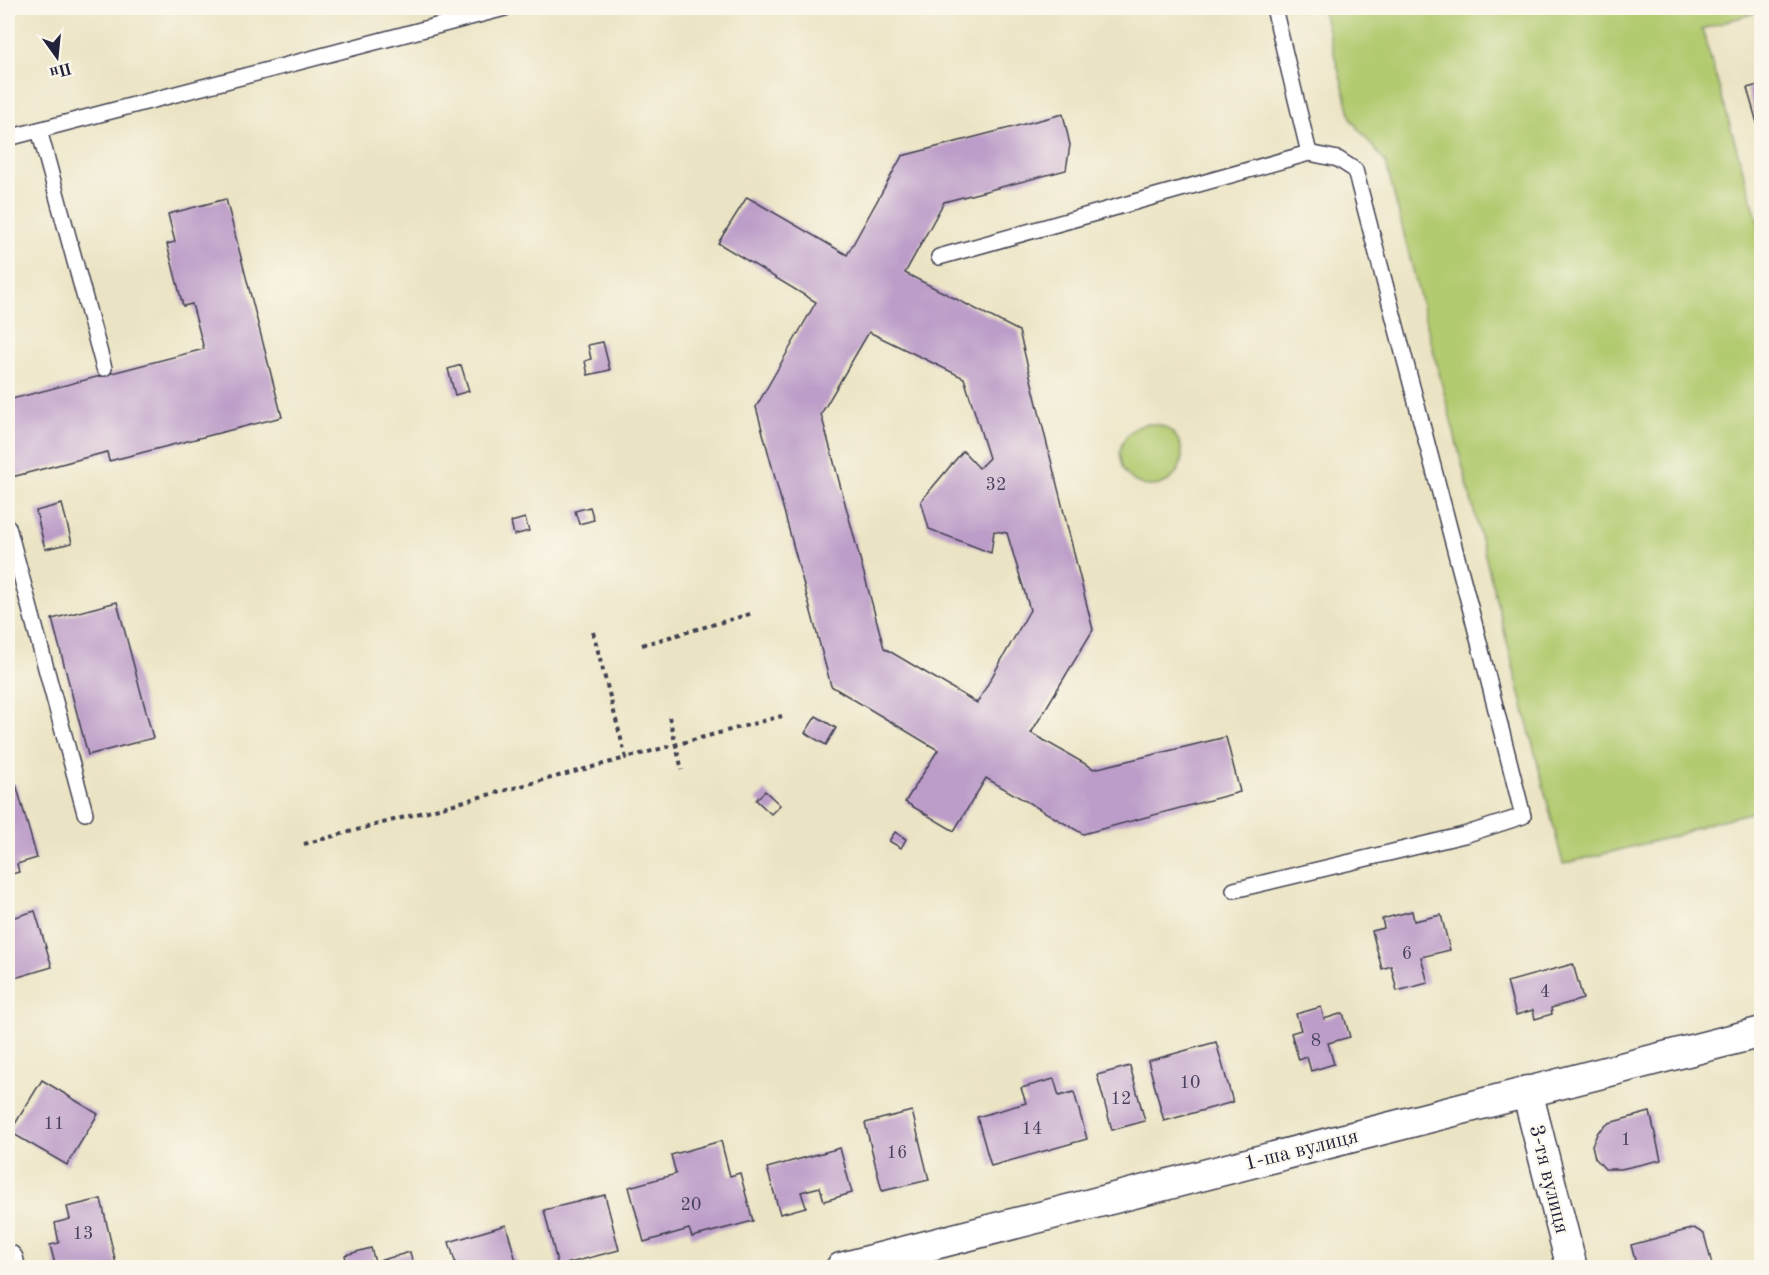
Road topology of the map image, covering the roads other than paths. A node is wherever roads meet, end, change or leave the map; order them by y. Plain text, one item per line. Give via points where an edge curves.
1 (505, 8) edge
2 (1274, 8) edge
3 (39, 130) junction
4 (8, 138) edge
5 (1309, 153) junction
6 (939, 257) dead end
7 (104, 368) dead end
8 (8, 527) edge
9 (85, 813) dead end
10 (1234, 890) dead end
11 (1761, 1032) edge
12 (1527, 1091) junction
13 (8, 1260) edge
14 (9, 1268) edge
15 (841, 1268) edge
16 (1572, 1268) edge

1 - 3 lane
2 - 5 lane
3 - 4 lane
3 - 7 lane
5 - 6 lane
5 - 10 lane via 1338,159 1355,171 1523,816 1464,835
8 - 9 lane
11 - 12 street, 1-ша вулиця
12 - 15 street, 1-ша вулиця
12 - 16 street, 3-тя вулиця
13 - 14 street

